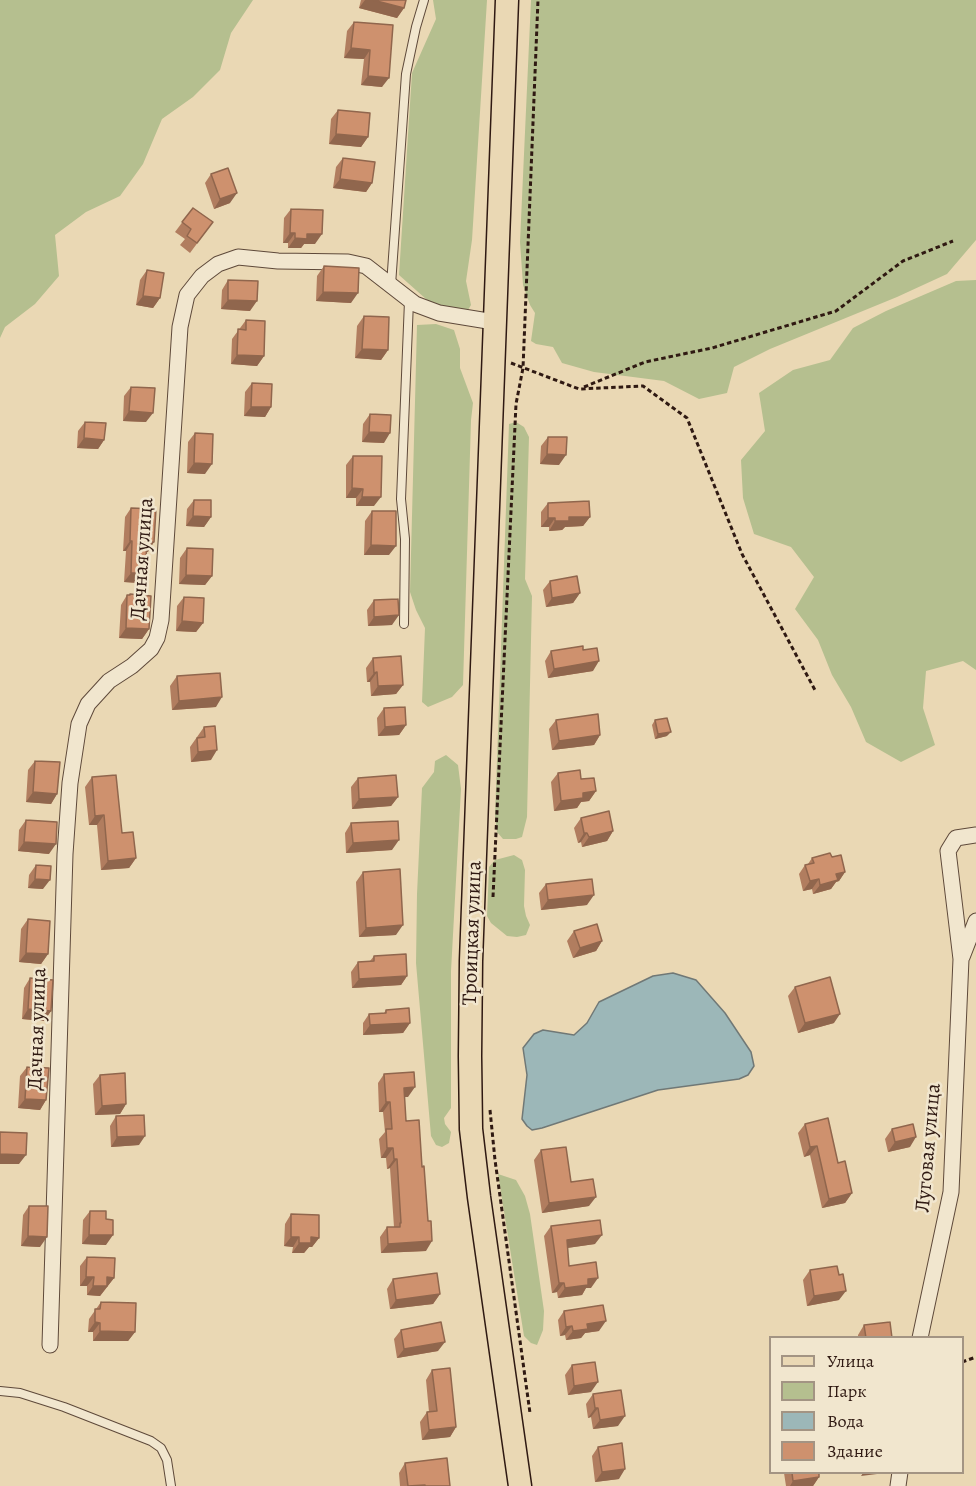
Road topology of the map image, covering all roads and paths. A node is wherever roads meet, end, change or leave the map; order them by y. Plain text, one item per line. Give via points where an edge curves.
1 (424, 0) edge
2 (507, 0) edge
3 (538, 0) edge
4 (953, 241) dead end
5 (390, 286) junction
6 (410, 300) junction
7 (494, 322) junction
8 (493, 367) junction
9 (523, 368) junction
10 (579, 389) junction
11 (404, 624) dead end
12 (816, 692) dead end
13 (976, 835) edge
14 (493, 904) dead end
15 (976, 921) edge
16 (961, 959) junction
17 (490, 1104) dead end
18 (920, 1336) edge
19 (50, 1345) dead end
20 (0, 1391) edge
21 (530, 1413) dead end
22 (171, 1486) edge
23 (520, 1486) edge

1 - 5 lane via 406,74
2 - 7 main road, Троицкая улица
3 - 9 path
4 - 10 path via 903,261 836,311 712,348 645,362
5 - 6 street, Дачная улица
5 - 19 street, Дачная улица via 366,266 348,262 238,257 218,264 187,295 180,327 158,638 139,661 109,681 88,704 79,724 70,783 64,866
6 - 7 street, Дачная улица via 439,313
6 - 11 lane via 401,499 405,539
7 - 8 main road, Троицкая улица
8 - 9 path
8 - 23 main road, Троицкая улица via 471,961 471,1118
9 - 10 path
9 - 14 path via 516,404
10 - 12 path via 644,386 687,418 742,554
13 - 16 street, Луговая улица via 956,838 948,851
15 - 16 street, Луговая улица
16 - 18 street, Луговая улица via 951,1192
17 - 21 path
20 - 22 lane via 21,1393 64,1407 151,1441 161,1448 167,1460

